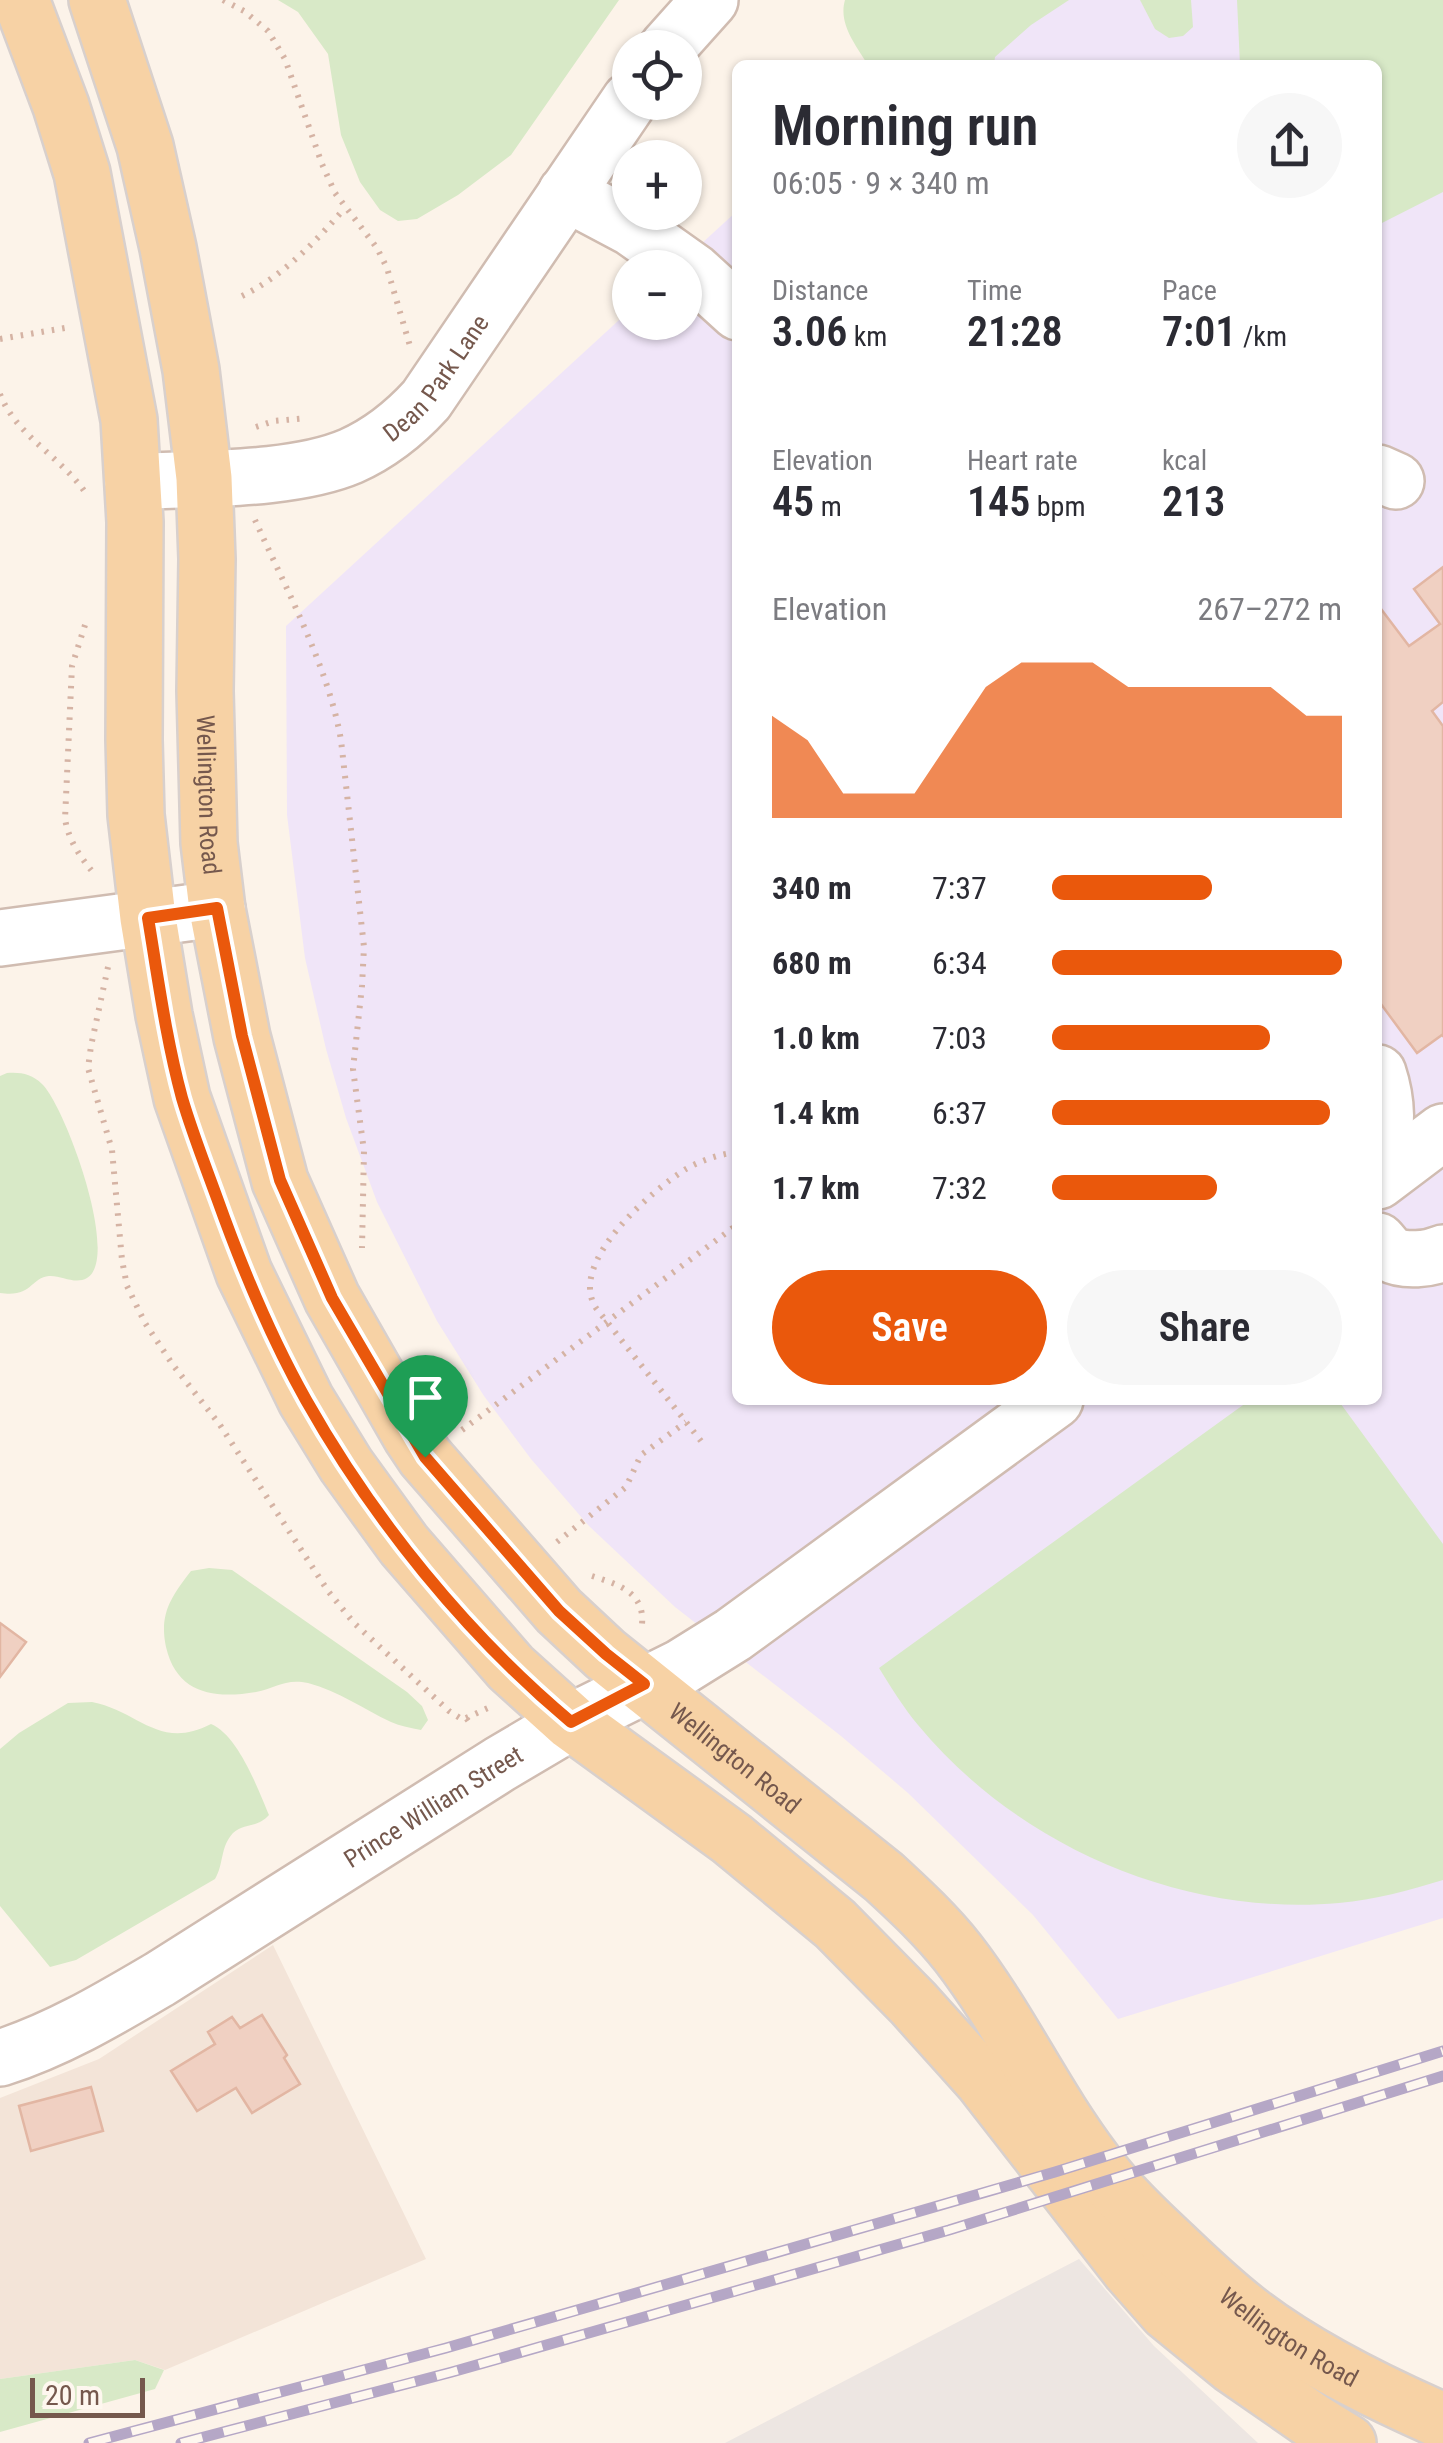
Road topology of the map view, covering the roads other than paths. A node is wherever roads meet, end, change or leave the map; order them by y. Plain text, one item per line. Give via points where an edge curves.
1 (21, 0) edge
2 (97, 0) edge
3 (710, 0) edge
4 (683, 30) edge
5 (616, 120) edge
6 (566, 192) junction
7 (732, 307) edge
8 (204, 478) junction
9 (133, 482) junction
10 (217, 908) junction
11 (148, 918) junction
12 (0, 938) edge
13 (1382, 1092) edge
14 (1443, 1132) edge
15 (1382, 1143) edge
16 (1382, 1178) edge
17 (1382, 1245) edge
18 (1443, 1253) edge
19 (1047, 1405) edge
20 (642, 1662) junction
21 (571, 1722) junction
22 (0, 2058) edge
23 (1443, 2421) edge
24 (1348, 2443) edge

1 - 9 main road, Wellington Road via 82,173 129,420
2 - 8 main road, Wellington Road via 145,146 191,370
3 - 4 street
5 - 6 street, Dean Park Lane
6 - 7 street via 632,228
6 - 8 street, Dean Park Lane via 408,420 330,464
8 - 9 street, Dean Park Lane
8 - 10 main road, Wellington Road via 207,796
9 - 11 main road, Wellington Road via 136,815
10 - 11 street
10 - 20 main road, Wellington Road via 280,1180 332,1298 452,1444 559,1611 606,1654
11 - 12 street
11 - 21 main road, Wellington Road via 182,1098 244,1273 306,1400 404,1545 511,1668
13 - 15 street
14 - 16 street
17 - 18 street via 1408,1258
19 - 20 street, Prince William Street via 733,1635 680,1668
20 - 21 street, Prince William Street
20 - 23 main road, Wellington Road via 921,1911 958,1954 1093,2160 1206,2277 1303,2349
21 - 22 street, Prince William Street via 160,1979 74,2028
21 - 24 main road, Wellington Road via 732,1839 834,1924 983,2081 1167,2312

